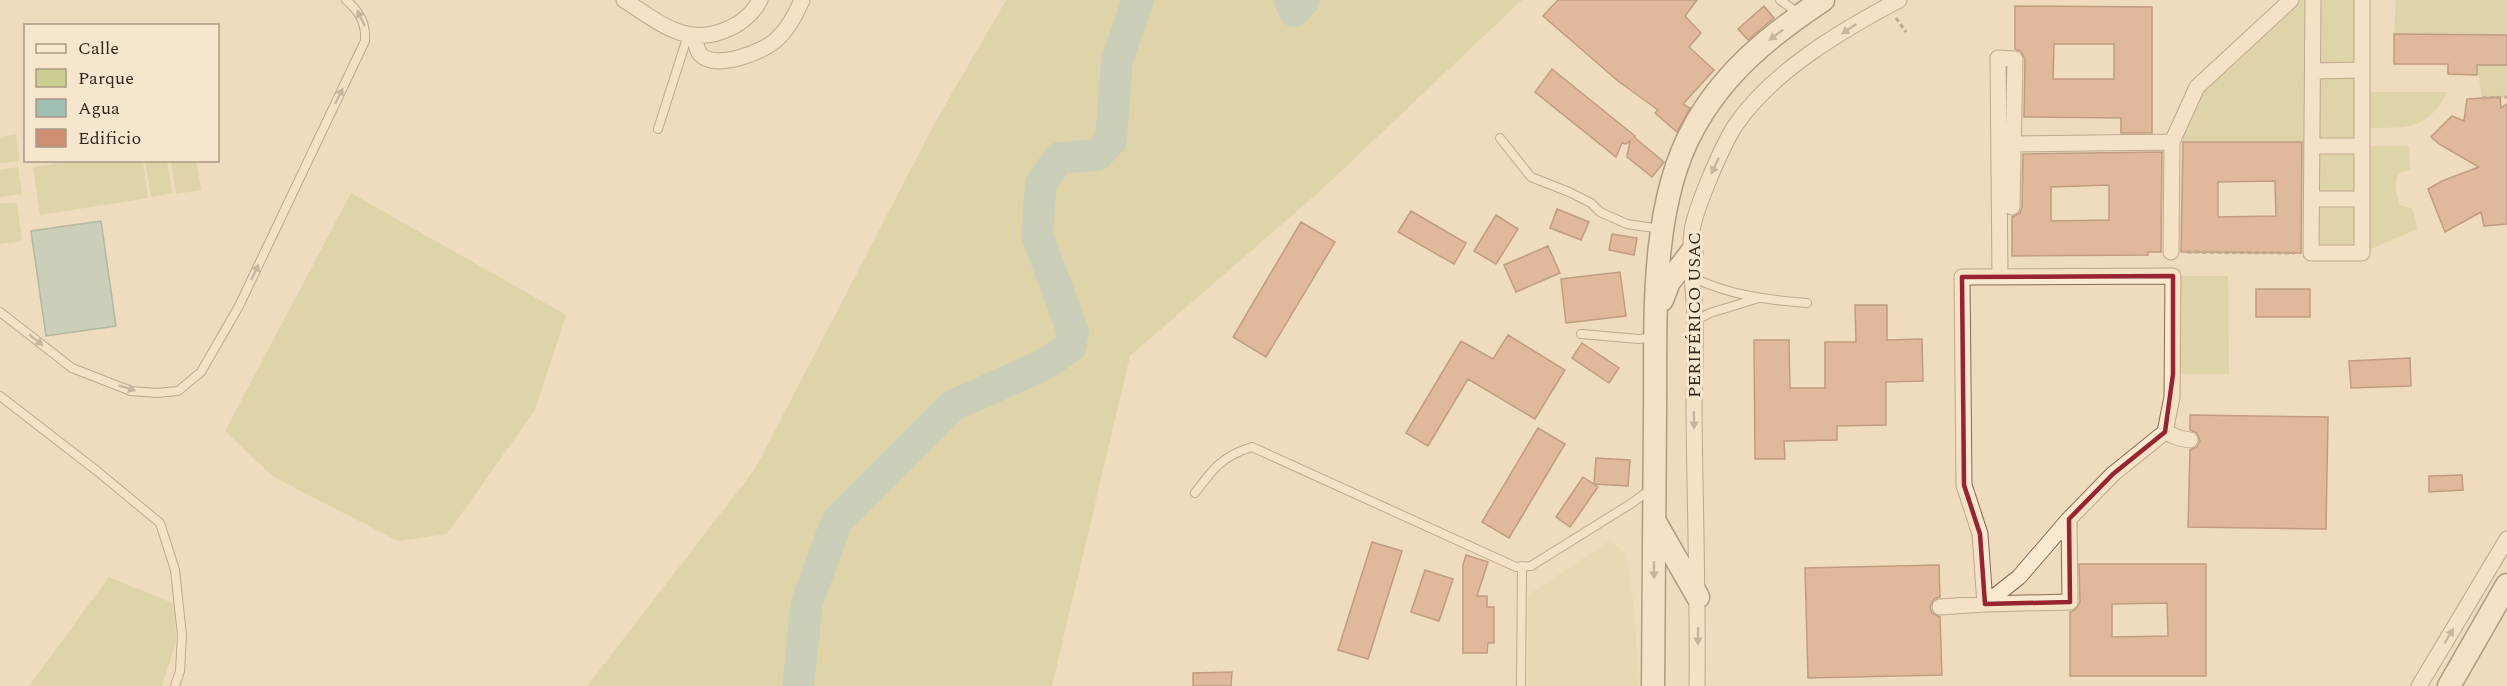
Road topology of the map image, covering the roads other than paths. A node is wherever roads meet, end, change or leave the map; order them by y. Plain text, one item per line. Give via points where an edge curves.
1 (346, 0) edge
2 (624, 0) edge
3 (760, 0) edge
4 (802, 0) edge
5 (1780, 0) edge
6 (1823, 0) edge
7 (1899, 0) edge
8 (2291, 0) edge
9 (2313, 0) edge
10 (2362, 0) edge
11 (1801, 16) junction
12 (691, 36) junction
13 (2361, 70) junction
14 (2313, 71) junction
15 (658, 129) dead end
16 (1500, 138) dead end
17 (2172, 142) junction
18 (2012, 144) junction
19 (2312, 146) junction
20 (2361, 146) junction
21 (2312, 199) junction
22 (2362, 199) junction
23 (2013, 207) dead end
24 (1663, 229) junction
25 (2171, 252) road end
26 (1691, 253) junction
27 (2000, 276) junction
28 (1694, 278) junction
29 (1760, 298) junction
30 (1807, 303) dead end
31 (0, 312) edge
32 (1656, 313) junction
33 (1695, 321) junction
34 (1581, 334) dead end
35 (1656, 336) junction
36 (0, 396) edge
37 (2165, 432) junction
38 (2190, 440) dead end
39 (1655, 485) junction
40 (1195, 493) dead end
41 (2069, 519) junction
42 (1654, 520) junction
43 (2507, 539) edge
44 (1522, 566) junction
45 (2507, 585) edge
46 (1698, 597) junction
47 (1985, 604) junction
48 (1940, 606) dead end
49 (175, 686) edge
50 (1521, 686) edge
51 (1653, 686) edge
52 (1697, 686) edge
53 (2419, 686) edge
54 (2449, 686) edge

31 -> 1 lane via 72,368 131,391 178,391 201,372 239,306 365,41 362,17
2 - 12 street via 669,29
3 - 12 street via 738,25 722,33
4 - 12 street via 793,20 776,41 750,55 725,62 710,61 699,54
5 - 11 lane
6 - 11 street, PERIFÉRICO USAC
7 -> 26 street, PERIFÉRICO USAC via 1798,63 1745,111 1712,173 1692,230
8 - 17 street via 2197,87
9 - 14 street
10 - 13 street
11 -> 24 street, PERIFÉRICO USAC via 1752,53 1728,76 1708,104 1678,162
12 - 15 lane
13 - 14 street
13 - 20 street
14 - 19 street
16 - 24 lane via 1531,177 1569,192 1627,224
17 - 18 street
17 - 25 street
18 - 23 street
18 - 27 street via 2014,59 1998,58
19 - 20 street
19 - 21 street
20 - 22 street
21 - 22 street
21 - 22 street via 2311,253 2362,253
24 - 32 street, PERIFÉRICO USAC
26 - 28 street, PERIFÉRICO USAC
26 - 32 street via 1669,282
27 - 37 street via 2173,276 2172,397
27 - 47 street via 1962,277 1964,485 1980,534
28 - 29 lane
28 - 33 street, PERIFÉRICO USAC
29 - 30 lane
29 - 33 lane
32 - 35 street, PERIFÉRICO USAC
33 -> 46 street, PERIFÉRICO USAC
34 - 35 lane via 1639,339
35 - 39 street, PERIFÉRICO USAC
36 - 49 lane via 160,523 175,570 182,635
37 - 38 street
37 - 41 street via 2113,474
39 - 42 street, PERIFÉRICO USAC
39 - 44 lane via 1531,566
40 - 44 lane via 1216,465 1233,453 1252,447 1516,567
41 - 47 street via 2019,577
41 - 47 street via 2070,602
42 - 46 street
42 -> 51 street, PERIFÉRICO USAC
53 -> 43 street
44 - 50 lane
45 - 54 street
46 -> 52 street, PERIFÉRICO USAC
47 - 48 street

